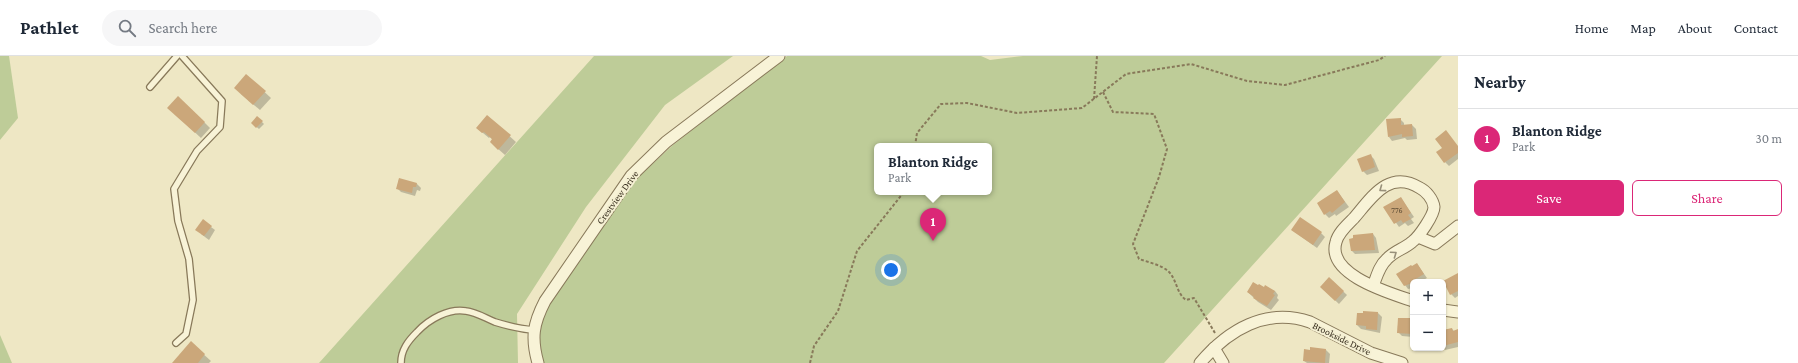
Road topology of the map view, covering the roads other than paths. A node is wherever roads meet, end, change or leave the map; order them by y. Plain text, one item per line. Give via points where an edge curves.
1 (177, 56) edge
2 (182, 56) edge
3 (779, 56) edge
4 (150, 87) dead end
5 (1458, 226) edge
6 (1418, 237) junction
7 (1373, 286) junction
8 (1410, 300) edge
9 (1446, 310) edge
10 (1458, 312) edge
11 (534, 330) junction
12 (176, 343) dead end
13 (1217, 345) junction
14 (401, 363) edge
15 (538, 363) edge
16 (1200, 363) edge
17 (1223, 363) edge
18 (1402, 363) edge

1 - 4 lane
2 - 12 lane via 222,101 220,127 197,151 174,189 178,221 189,259 192,300 186,334
3 - 11 street, Crestview Drive via 666,142 631,176 545,301
5 - 6 street via 1435,244
7 -> 6 street via 1387,258
6 -> 7 street via 1433,211 1434,206 1430,197 1422,189 1406,182 1391,183 1382,187 1340,234 1335,246 1336,258 1344,270
7 - 8 street
9 - 10 street
11 - 14 lane via 509,326 466,311 452,311 418,330 404,348
11 - 15 street, Crestview Drive via 534,347
13 - 16 street, Brookside Drive
13 - 17 street
13 - 18 street, Brookside Drive via 1246,326 1274,318 1291,317 1310,322 1364,350

